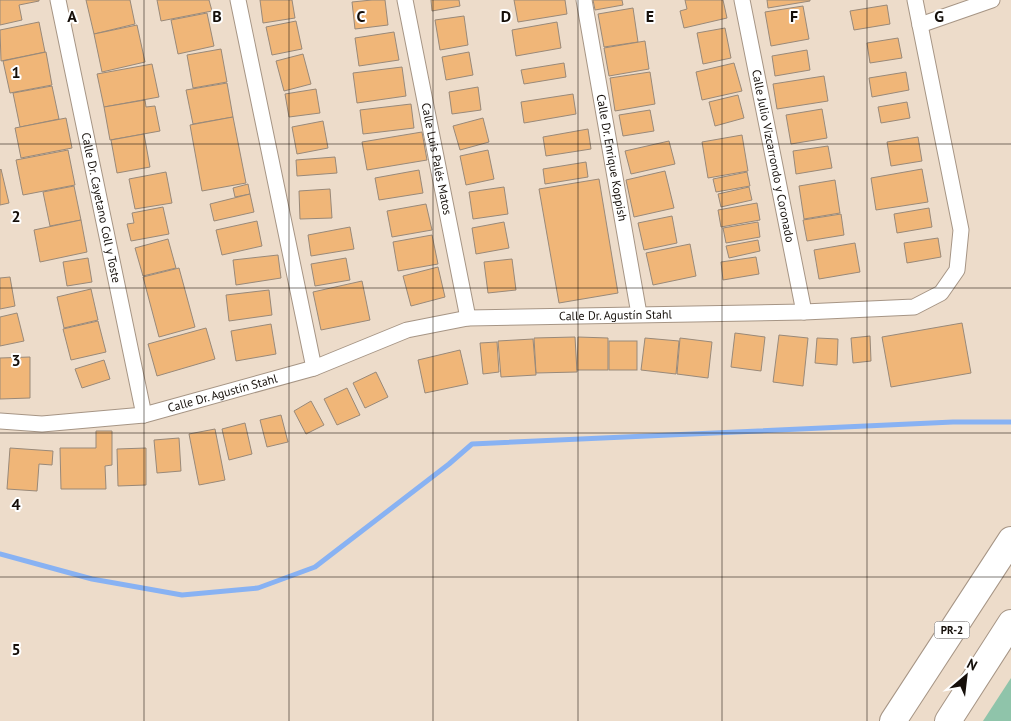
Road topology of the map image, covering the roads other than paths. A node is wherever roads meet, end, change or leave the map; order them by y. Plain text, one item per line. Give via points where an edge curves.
1 (58, 0) edge
2 (238, 0) edge
3 (405, 0) edge
4 (584, 0) edge
5 (742, 0) edge
6 (915, 0) edge
7 (992, 0) edge
8 (920, 25) junction
9 (804, 312) junction
10 (639, 314) junction
11 (468, 318) junction
12 (314, 368) junction
13 (144, 415) junction
14 (0, 421) edge
15 (1011, 540) edge
16 (1011, 623) edge
17 (895, 717) edge
18 (948, 721) edge

1 - 13 street, Calle Dr. Cayetano Coll y Toste
2 - 12 street
3 - 11 street, Calle Luis Palés Matos
4 - 10 street, Calle Dr. Enrique Koppish
5 - 9 street, Calle Julio Vizcarrondo y Coronado
6 - 8 street, Calle Dr. Agustín Stahl
7 - 8 street
8 - 9 street, Calle Dr. Agustín Stahl via 961,230 957,270 941,293 914,308
9 - 10 street, Calle Dr. Agustín Stahl
10 - 11 street, Calle Dr. Agustín Stahl
11 - 12 street, Calle Dr. Agustín Stahl via 407,330
12 - 13 street, Calle Dr. Agustín Stahl
13 - 14 street, Calle Dr. Agustín Stahl via 42,424
15 - 17 highway, PR-2
16 - 18 highway

